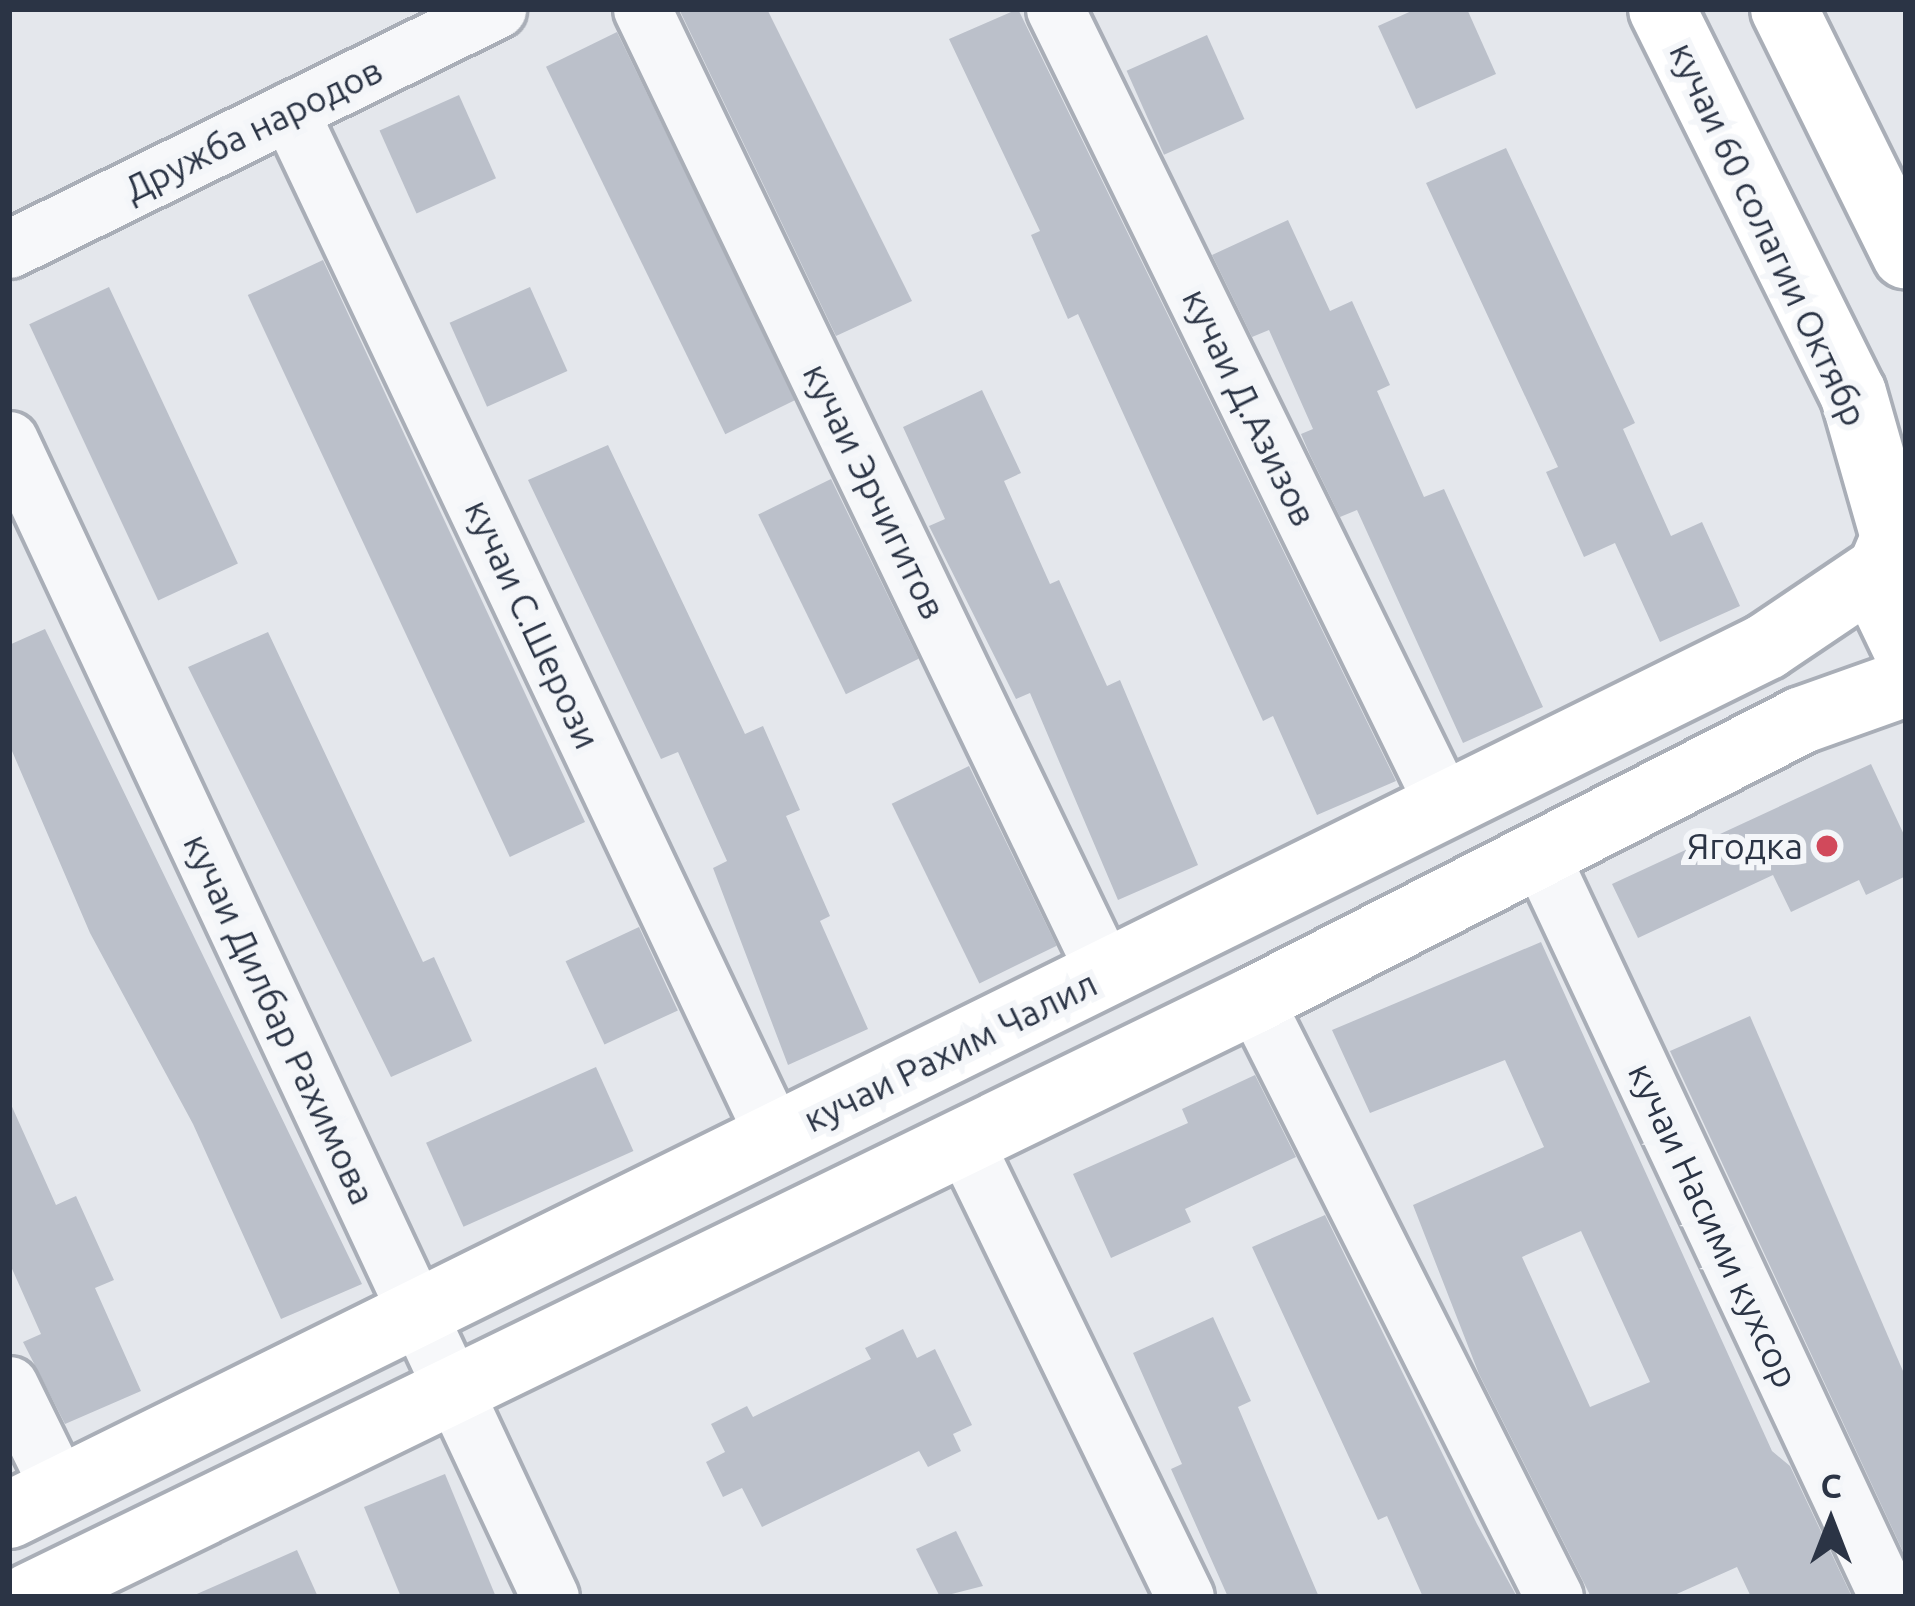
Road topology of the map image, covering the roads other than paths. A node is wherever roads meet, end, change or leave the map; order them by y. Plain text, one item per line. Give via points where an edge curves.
1 (497, 9) edge
2 (642, 9) edge
3 (1055, 9) edge
4 (1662, 9) edge
5 (1784, 9) edge
6 (290, 111) junction
7 (9, 249) edge
8 (1906, 256) edge
9 (9, 440) edge
10 (1893, 537) edge
11 (1906, 648) edge
12 (1906, 683) edge
13 (1445, 806) junction
14 (1539, 853) junction
15 (1106, 974) junction
16 (1254, 1000) junction
17 (776, 1137) junction
18 (963, 1140) junction
19 (416, 1310) junction
20 (9, 1385) edge
21 (454, 1395) junction
22 (34, 1502) edge
23 (105, 1580) edge
24 (29, 1597) edge
25 (550, 1597) edge
26 (1185, 1597) edge
27 (1554, 1597) edge
28 (1888, 1597) edge

1 - 6 street, Дружба народов
2 - 15 street, кучаи Эрчигитов
3 - 13 street, кучаи Д.Азизов
4 - 10 main road, кучаи 60 солагии Октябр via 1853,393
5 - 8 main road
6 - 7 street, Дружба народов
6 - 17 street, кучаи С.Шерози
9 - 19 street, кучаи Дилбар Рахимова
10 - 11 main road, кучаи 60 солагии Октябр via 1883,600
10 - 13 main road, кучаи Рахим Чалил via 1767,646
12 - 14 main road via 1802,719
13 - 15 main road, кучаи Рахим Чалил
14 - 16 main road
14 - 28 street, кучаи Насими кухсор
15 - 17 main road, кучаи Рахим Чалил
16 - 18 main road
16 - 27 street
17 - 19 main road, кучаи Рахим Чалил
18 - 21 main road
18 - 26 street
19 - 21 street, кучаи Дилбар Рахимова
19 - 22 main road, кучаи Рахим Чалил
20 - 22 street
21 - 23 main road
21 - 25 street, кучаи Дилбар Рахимова
23 - 24 main road

